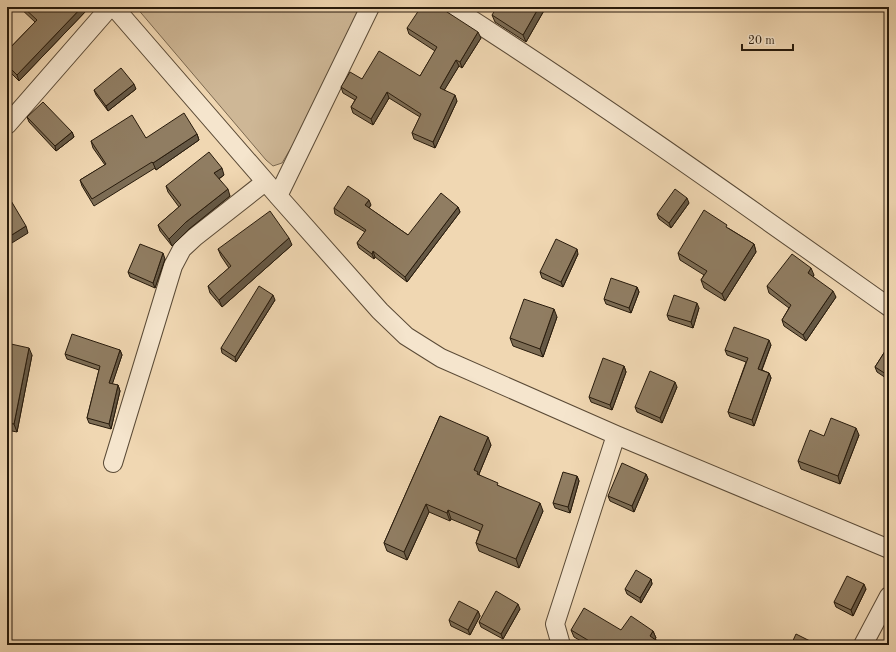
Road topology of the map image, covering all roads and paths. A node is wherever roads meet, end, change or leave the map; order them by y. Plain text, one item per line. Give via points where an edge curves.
1 (110, 7) edge
2 (114, 7) edge
3 (370, 7) edge
4 (452, 7) edge
5 (7, 125) edge
6 (266, 182) junction
7 (278, 196) junction
8 (889, 307) edge
9 (616, 435) junction
10 (113, 464) dead end
11 (889, 550) edge
12 (889, 596) edge
13 (561, 645) edge
14 (863, 645) edge

1 - 5 street
2 - 6 street
3 - 7 street
4 - 8 street via 532,58
6 - 7 street
6 - 10 street via 194,237 179,254 173,266
7 - 9 street via 380,311 406,336 441,358
9 - 11 street
9 - 13 street via 555,624
12 - 14 street

